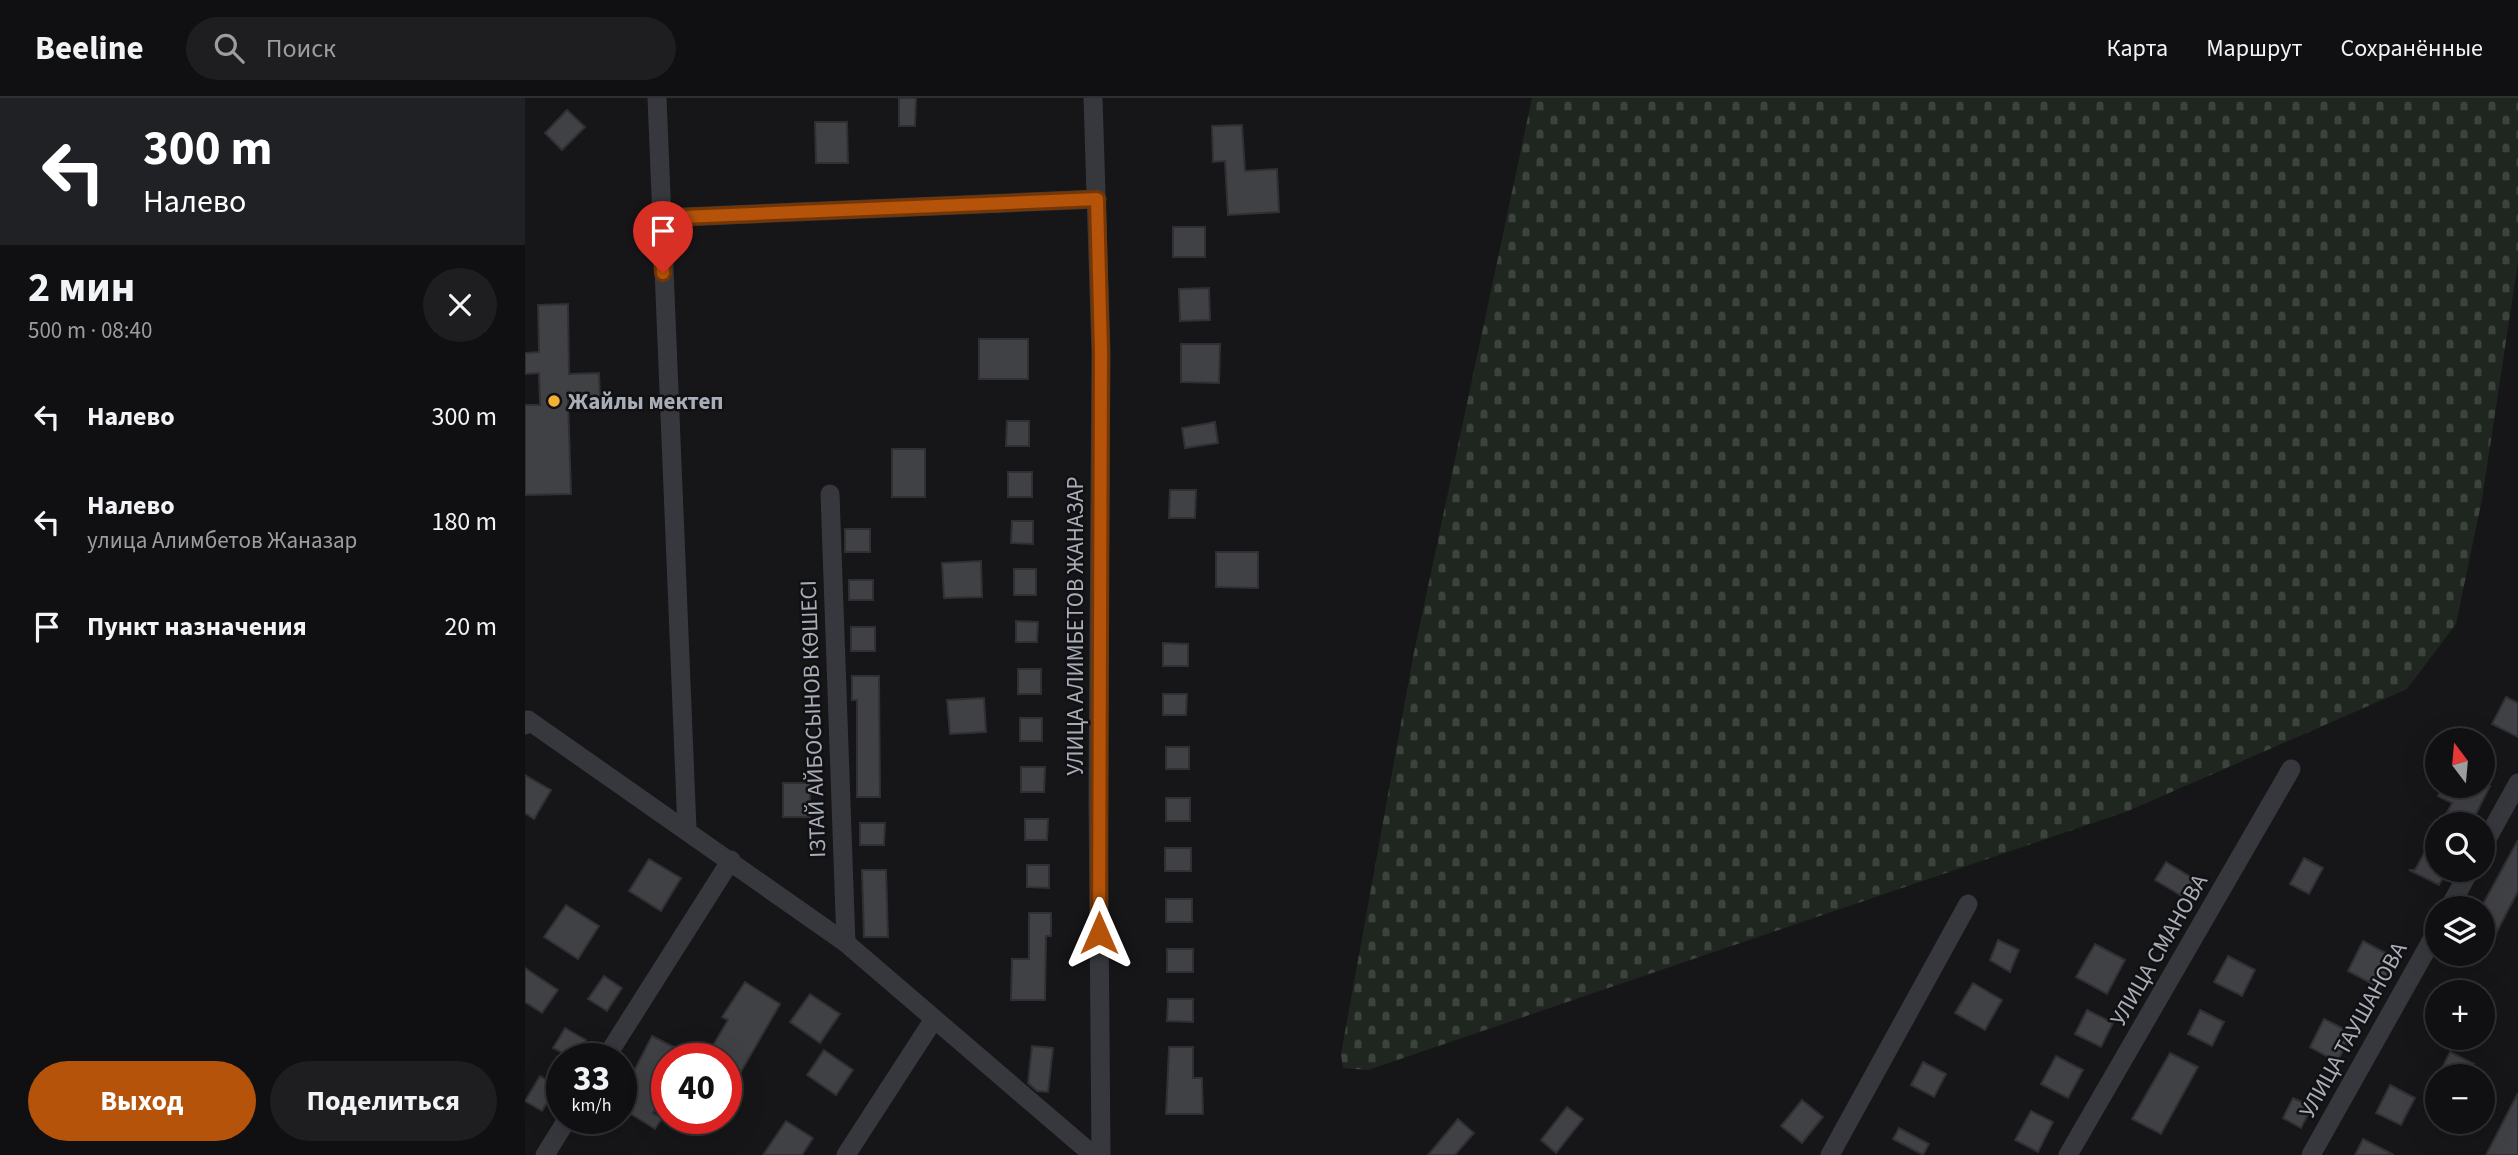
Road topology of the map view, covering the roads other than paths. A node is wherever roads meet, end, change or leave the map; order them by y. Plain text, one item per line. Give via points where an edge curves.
1 (657, 98) edge
2 (1093, 98) edge
3 (1097, 199) junction
4 (660, 218) junction
5 (830, 494) dead end
6 (527, 722) edge
7 (2291, 769) dead end
8 (2518, 783) edge
9 (2495, 824) edge
10 (687, 829) junction
11 (731, 860) junction
12 (1968, 904) dead end
13 (846, 943) junction
14 (2425, 952) edge
15 (934, 1019) junction
16 (615, 1043) edge
17 (558, 1134) edge
18 (545, 1155) edge
19 (846, 1155) edge
20 (1093, 1155) edge
21 (1101, 1155) edge
22 (1831, 1155) edge
23 (2068, 1155) edge
24 (2311, 1155) edge

1 - 4 street
2 - 3 street, УЛИЦА АЛИМБЕТОВ ЖАНАЗАР
3 - 4 street
3 - 21 street, УЛИЦА АЛИМБЕТОВ ЖАНАЗАР
4 - 10 street
5 - 13 street, ІЗТАЙ АЙБОСЫНОВ КӨШЕСІ
6 - 10 street
7 - 23 street, УЛИЦА СМАНОВА
8 - 9 street
10 - 11 street
11 - 13 street
11 - 16 street
12 - 22 street
13 - 15 street
14 - 24 street, УЛИЦА ТАУШАНОВА
15 - 19 street
15 - 20 street
17 - 18 street

